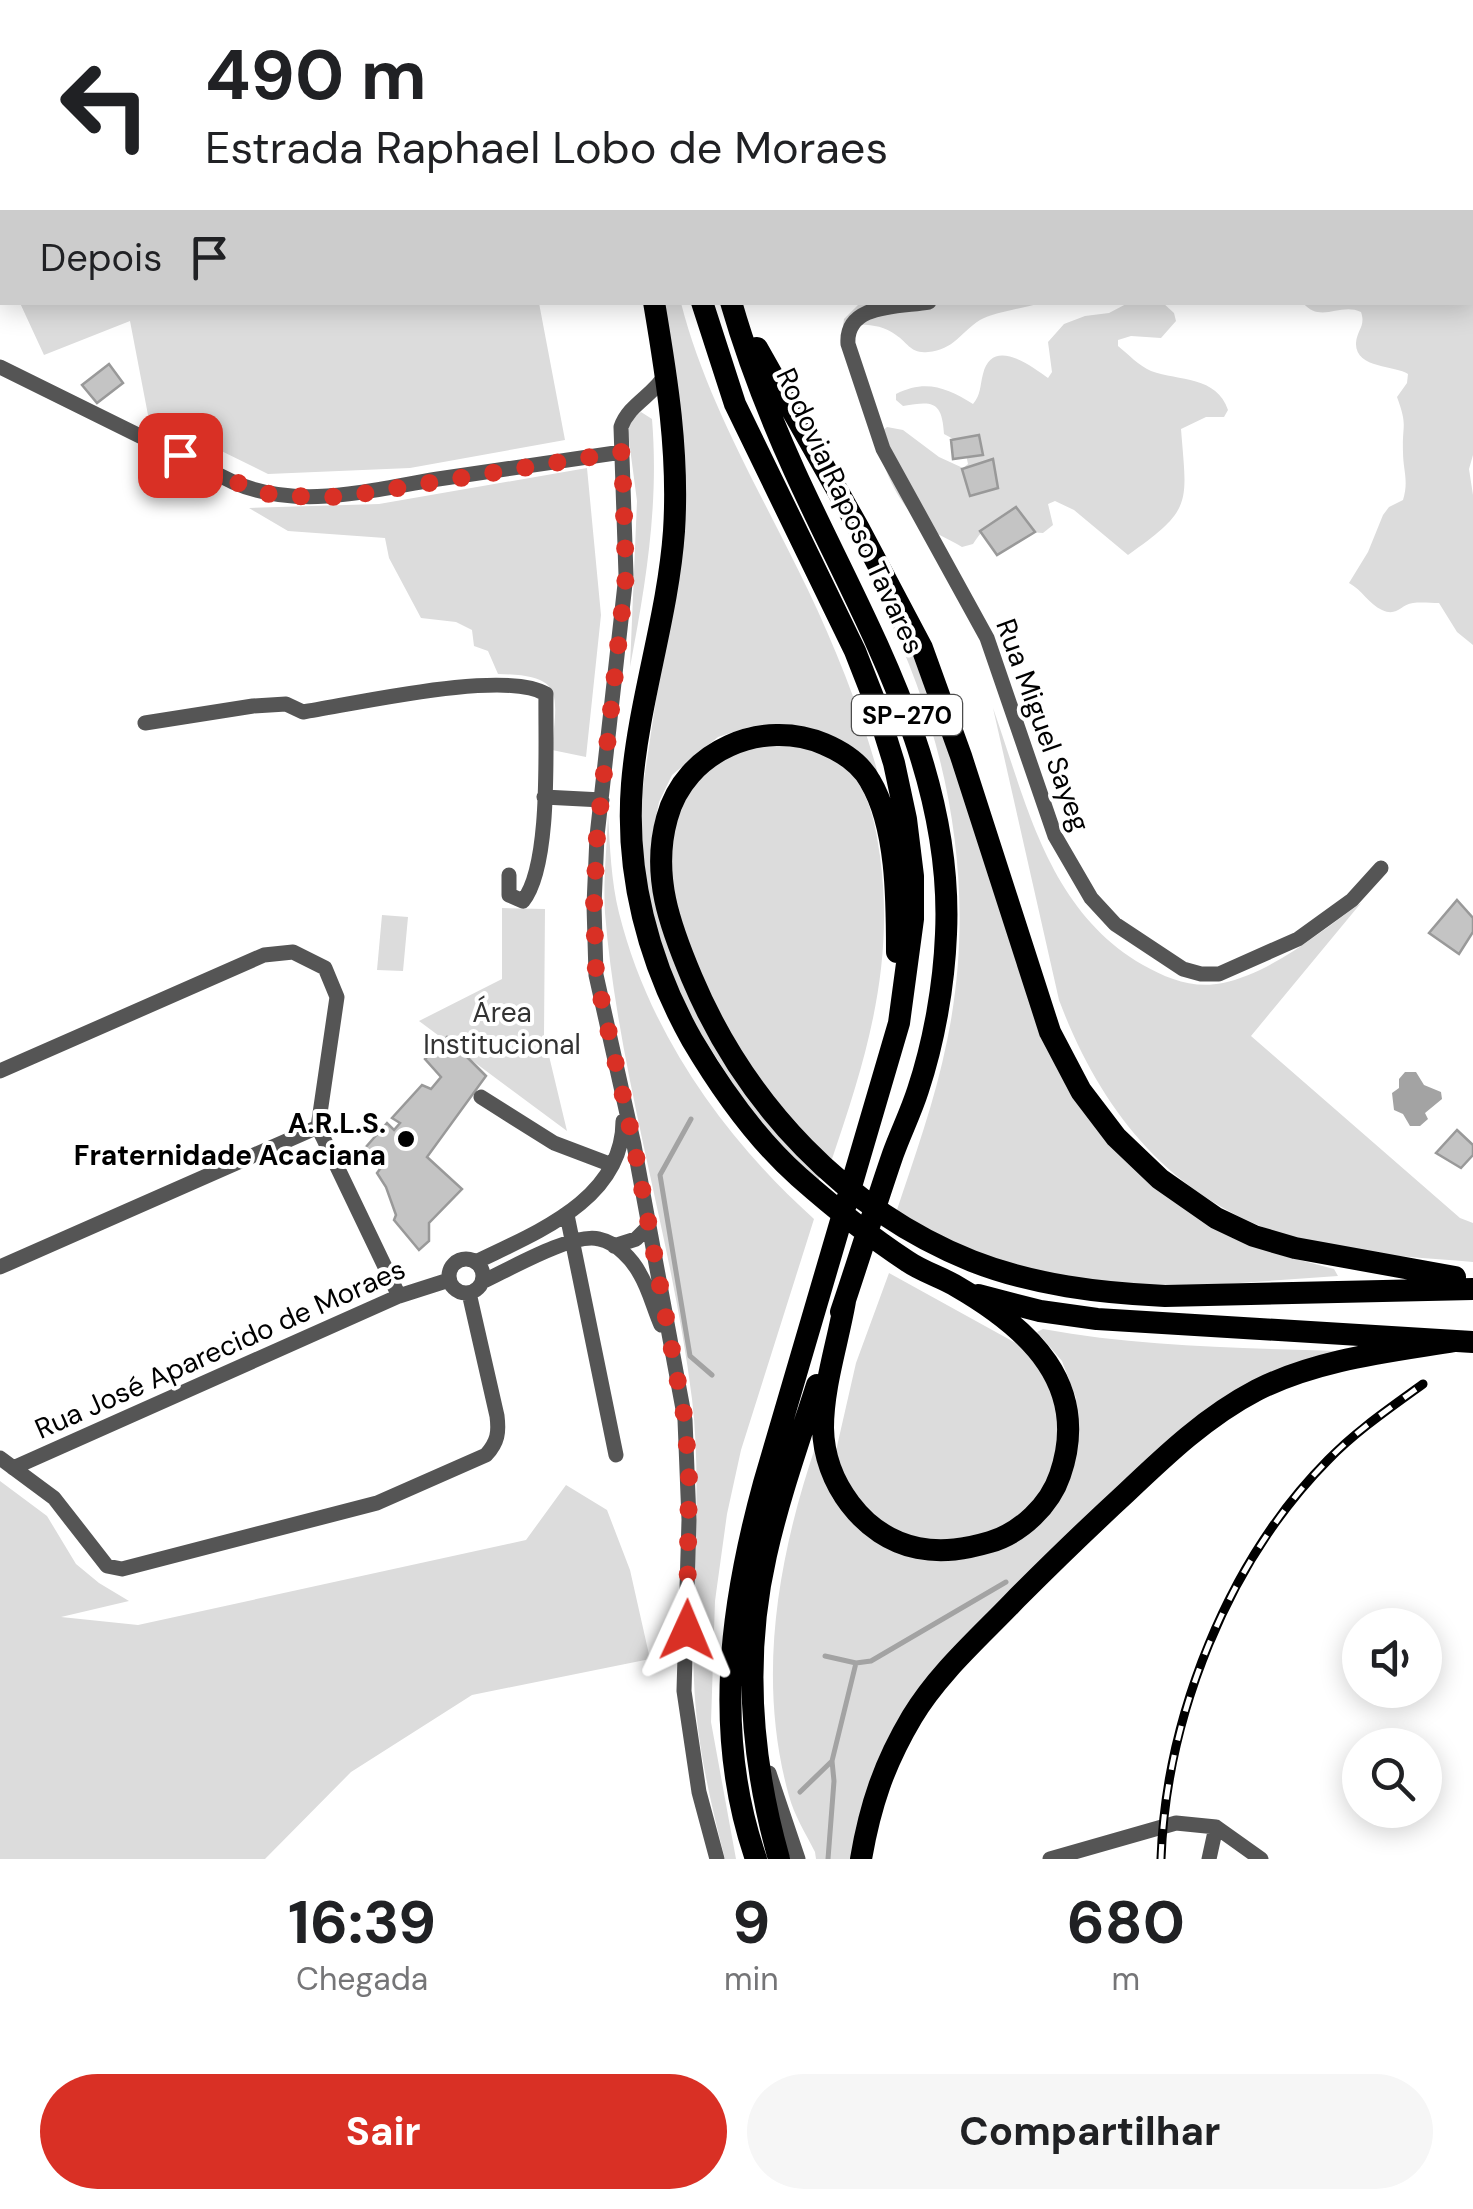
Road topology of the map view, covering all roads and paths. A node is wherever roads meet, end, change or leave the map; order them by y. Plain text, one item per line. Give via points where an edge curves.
1 (654, 305) edge
2 (703, 305) edge
3 (735, 305) edge
4 (735, 305) edge
5 (913, 305) edge
6 (0, 366) edge
7 (666, 374) junction
8 (641, 404) junction
9 (673, 424) junction
10 (622, 452) junction
11 (145, 724) dead end
12 (544, 797) junction
13 (602, 800) junction
14 (1381, 868) dead end
15 (509, 875) dead end
16 (899, 1023) junction
17 (0, 1071) edge
18 (480, 1097) dead end
19 (623, 1102) junction
20 (318, 1127) junction
21 (612, 1165) junction
22 (567, 1215) junction
23 (650, 1226) junction
24 (572, 1242) junction
25 (614, 1246) junction
26 (476, 1262) junction
27 (0, 1268) edge
28 (449, 1280) junction
29 (1473, 1280) edge
30 (476, 1288) junction
31 (1473, 1288) edge
32 (964, 1291) junction
33 (399, 1296) junction
34 (845, 1301) junction
35 (1464, 1341) edge
36 (677, 1366) junction
37 (616, 1454) dead end
38 (7, 1463) edge
39 (751, 1672) junction
40 (1216, 1826) junction
41 (716, 1859) edge
42 (754, 1859) edge
43 (779, 1859) edge
44 (798, 1859) edge
45 (861, 1859) edge
46 (1050, 1859) edge
47 (1209, 1859) edge
48 (1261, 1859) edge

1 - 7 highway
2 - 16 highway, Rodovia Raposo Tavares / SP-270 via 735,404 855,651 894,762 913,876
3 - 34 highway, Rodovia Raposo Tavares / SP-270 via 745,352 794,472 896,683 918,744 942,860 946,932 938,1004 923,1071
4 - 29 highway via 922,648 1050,1032 1081,1091 1160,1179 1216,1218 1295,1248
5 - 14 street, Rua Miguel Sayeg via 861,315 850,327 848,344 883,449 987,638 1055,836 1090,898 1115,924 1182,969 1219,974 1298,938 1352,900
6 - 10 street via 233,482 282,496 342,497
7 - 8 street
7 - 9 highway
8 - 9 street via 661,410
8 - 10 street via 625,414
9 - 32 highway via 674,534 632,782 631,840 651,952 691,1038 751,1127 856,1224 912,1265
10 - 13 street via 626,575
11 - 12 street via 253,706 286,704 303,712 460,688 535,687 546,694
12 - 13 street
12 - 15 street via 538,869 523,901 509,895
13 - 19 street via 596,975
16 - 31 highway via 892,862 870,780 840,750 792,734 720,749 686,780 667,816 661,874 668,922 700,997 749,1082 804,1148 861,1200 924,1240 975,1262 1116,1294
16 - 42 highway, Rodovia Raposo Tavares / SP-270 via 746,1549 732,1629 728,1699 734,1764
17 - 20 street via 264,955 293,952 325,968 337,997
18 - 21 street via 554,1143
19 - 21 street via 623,1136
19 - 23 street
20 - 27 street
20 - 33 street
21 - 22 street
22 - 24 street
22 - 26 street
23 - 25 street
23 - 36 street
24 - 25 street via 601,1239
24 - 30 street
24 - 37 street
25 - 36 street via 642,1276
26 - 28 street via 456,1261
26 - 30 street via 482,1271
28 - 30 street via 459,1292
28 - 33 street, Rua José Aparecido de Moraes
30 - 38 street via 499,1433 494,1446 377,1502 122,1568 96,1556 54,1498
32 - 34 highway via 1032,1342 1054,1368 1069,1414 1070,1446 1056,1488 1033,1517 1002,1539 959,1551 917,1548 881,1534 853,1508 832,1474 823,1431
32 - 35 highway via 1097,1319
33 - 38 street, Rua José Aparecido de Moraes
34 - 39 highway, SP-270 via 765,1558
35 - 45 highway via 1348,1359 1282,1378 1182,1440 1056,1559 923,1702 870,1807
36 - 41 street via 689,1474 684,1691
39 - 43 highway, SP-270 via 757,1764
39 - 44 street via 768,1770
40 - 46 street via 1176,1823
40 - 47 street
40 - 48 street

